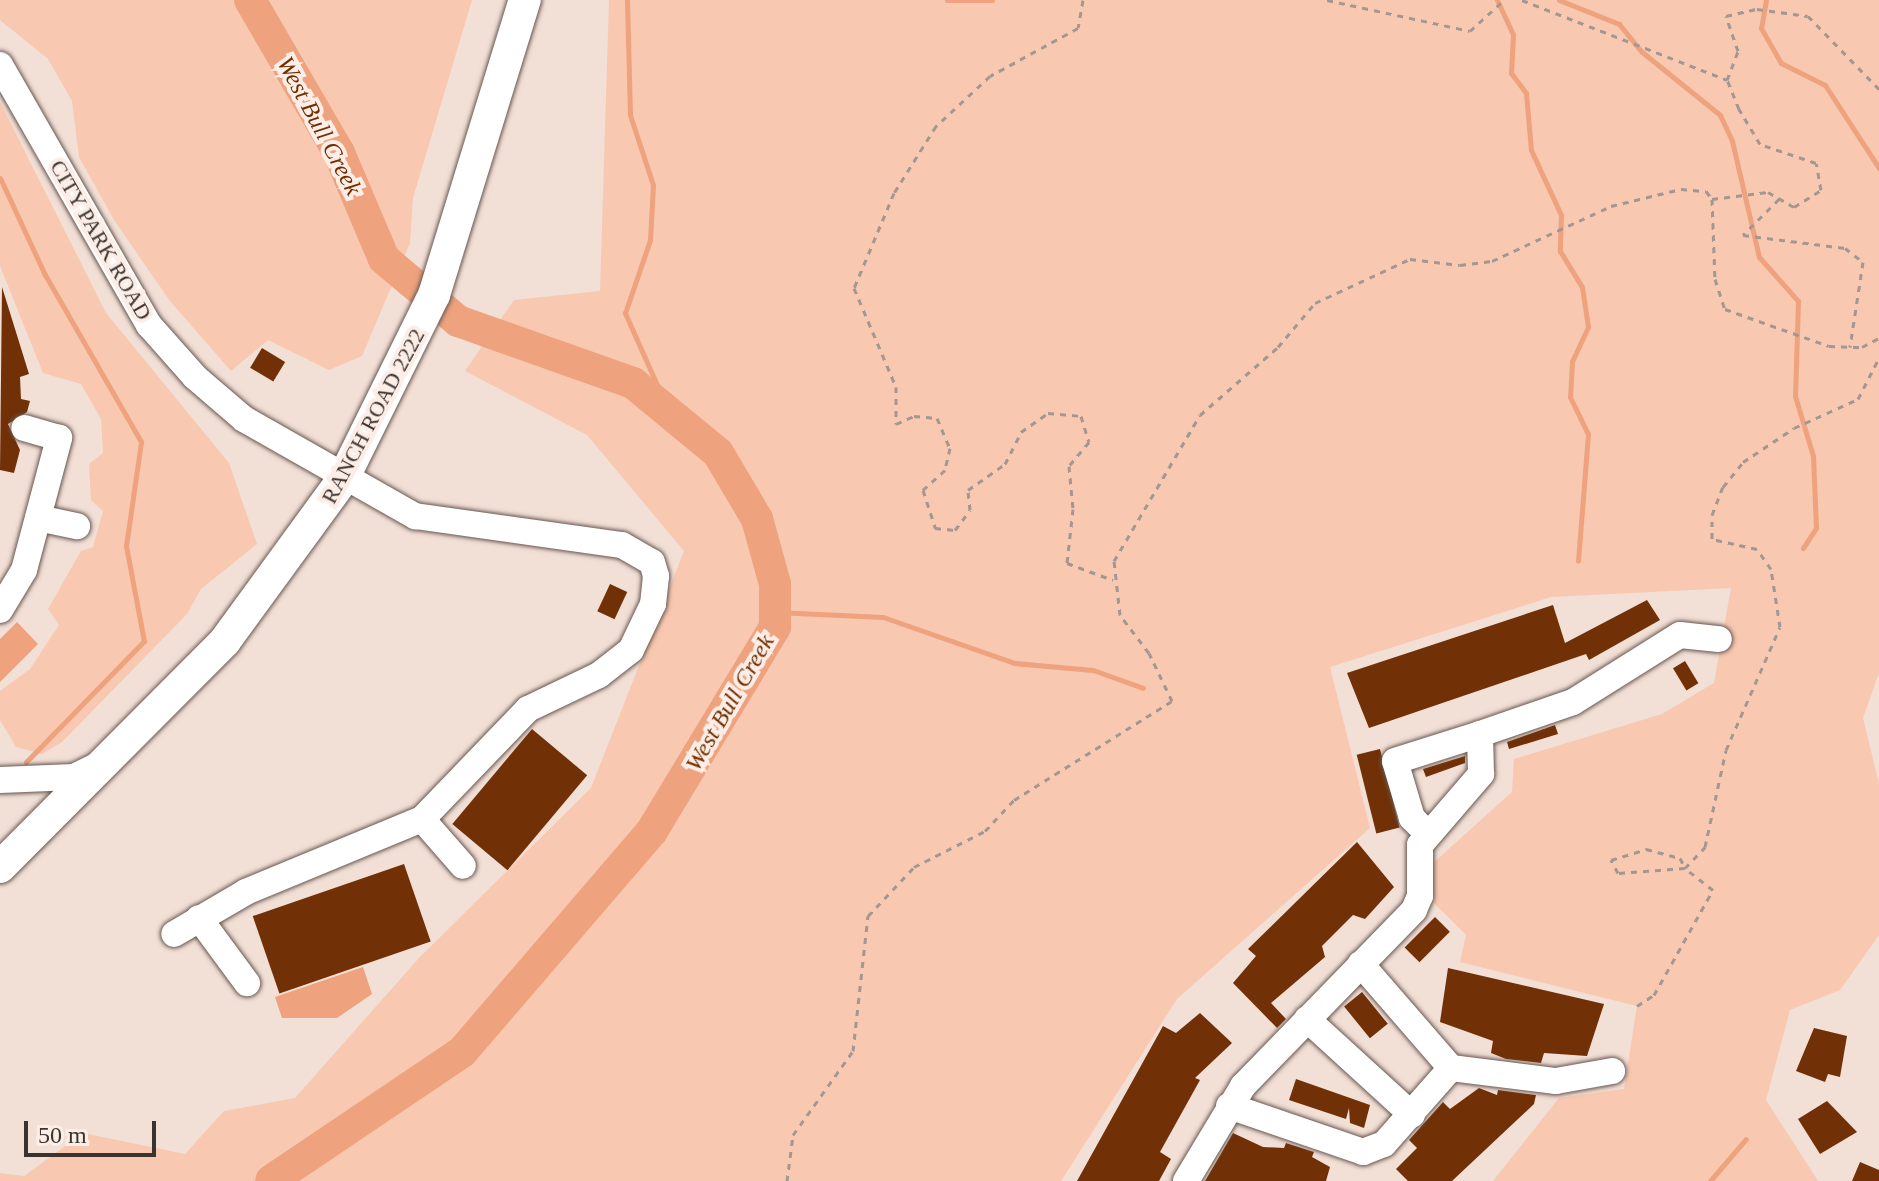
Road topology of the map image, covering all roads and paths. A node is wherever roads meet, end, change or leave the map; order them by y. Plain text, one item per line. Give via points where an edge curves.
1 (525, 0) edge
2 (1083, 0) edge
3 (1327, 0) edge
4 (1504, 0) edge
5 (1522, 0) edge
6 (0, 65) edge
7 (1727, 80) junction
8 (1879, 89) edge
9 (1712, 199) junction
10 (1779, 199) junction
11 (1879, 338) edge
12 (1850, 347) junction
13 (1879, 358) edge
14 (24, 428) dead end
15 (343, 479) junction
16 (38, 518) junction
17 (77, 526) dead end
18 (1113, 580) junction
19 (0, 610) edge
20 (1719, 639) dead end
21 (1480, 734) junction
22 (108, 762) junction
23 (0, 780) edge
24 (422, 819) junction
25 (1428, 834) junction
26 (0, 866) edge
27 (463, 866) dead end
28 (1685, 868) junction
29 (199, 918) junction
30 (174, 934) dead end
31 (1361, 964) junction
32 (247, 983) dead end
33 (1637, 1006) dead end
34 (1307, 1019) junction
35 (1451, 1068) junction
36 (1612, 1071) dead end
37 (1229, 1106) junction
38 (1412, 1115) junction
39 (787, 1181) edge
40 (1186, 1181) edge

1 - 15 main road, RANCH ROAD 2222 via 458,231 392,389
2 - 18 path via 1078,28 990,76 936,126 894,193 854,288 876,353 896,387 896,424 914,416 937,418 950,448 945,470 923,490 935,528 955,530 970,510 968,490 1005,464 1021,432 1048,413 1081,416 1089,442 1069,466 1073,509 1067,563
3 - 4 path via 1470,31
5 - 7 path
6 - 15 street, CITY PARK ROAD via 129,295 169,351 244,419
7 - 8 path via 1738,51 1726,16 1757,9 1808,16
7 - 10 path via 1760,144 1816,163 1821,190 1794,207
9 - 10 path via 1768,192
9 - 12 path via 1715,279 1725,309 1829,346
9 - 18 path via 1706,191 1681,189 1611,206 1492,261 1460,265 1410,259 1315,303 1278,347 1200,415 1114,561
10 - 12 path via 1743,235 1845,248 1863,262
11 - 12 path
13 - 28 path via 1858,399 1794,428 1743,462 1723,487 1712,515 1712,539 1757,549 1771,569 1780,627 1726,750 1705,847
14 - 16 street via 59,438
15 - 22 main road, RANCH ROAD 2222 via 255,606
15 - 24 street, CITY PARK ROAD via 438,523 622,545 652,562 656,576 653,604 631,650 599,675 528,709
16 - 17 street
16 - 19 street via 24,570
18 - 39 path via 1120,615 1149,653 1172,701 1014,800 985,831 914,867 868,916 853,1051 793,1135
20 - 21 street via 1680,635 1573,702
21 - 25 street via 1481,774
21 - 25 street via 1395,761 1412,818
22 - 23 street via 74,777
22 - 26 main road, RANCH ROAD 2222
24 - 27 street
24 - 29 street via 246,892
25 - 31 street via 1418,851 1418,904
28 - 28 path via 1618,873 1611,860 1646,849 1680,858
28 - 33 path via 1713,890 1654,995
29 - 30 street
29 - 32 street
31 - 34 street
31 - 35 street
34 - 37 street
34 - 38 street
35 - 36 street via 1556,1081
35 - 38 street
37 - 38 street via 1368,1153
37 - 40 street

